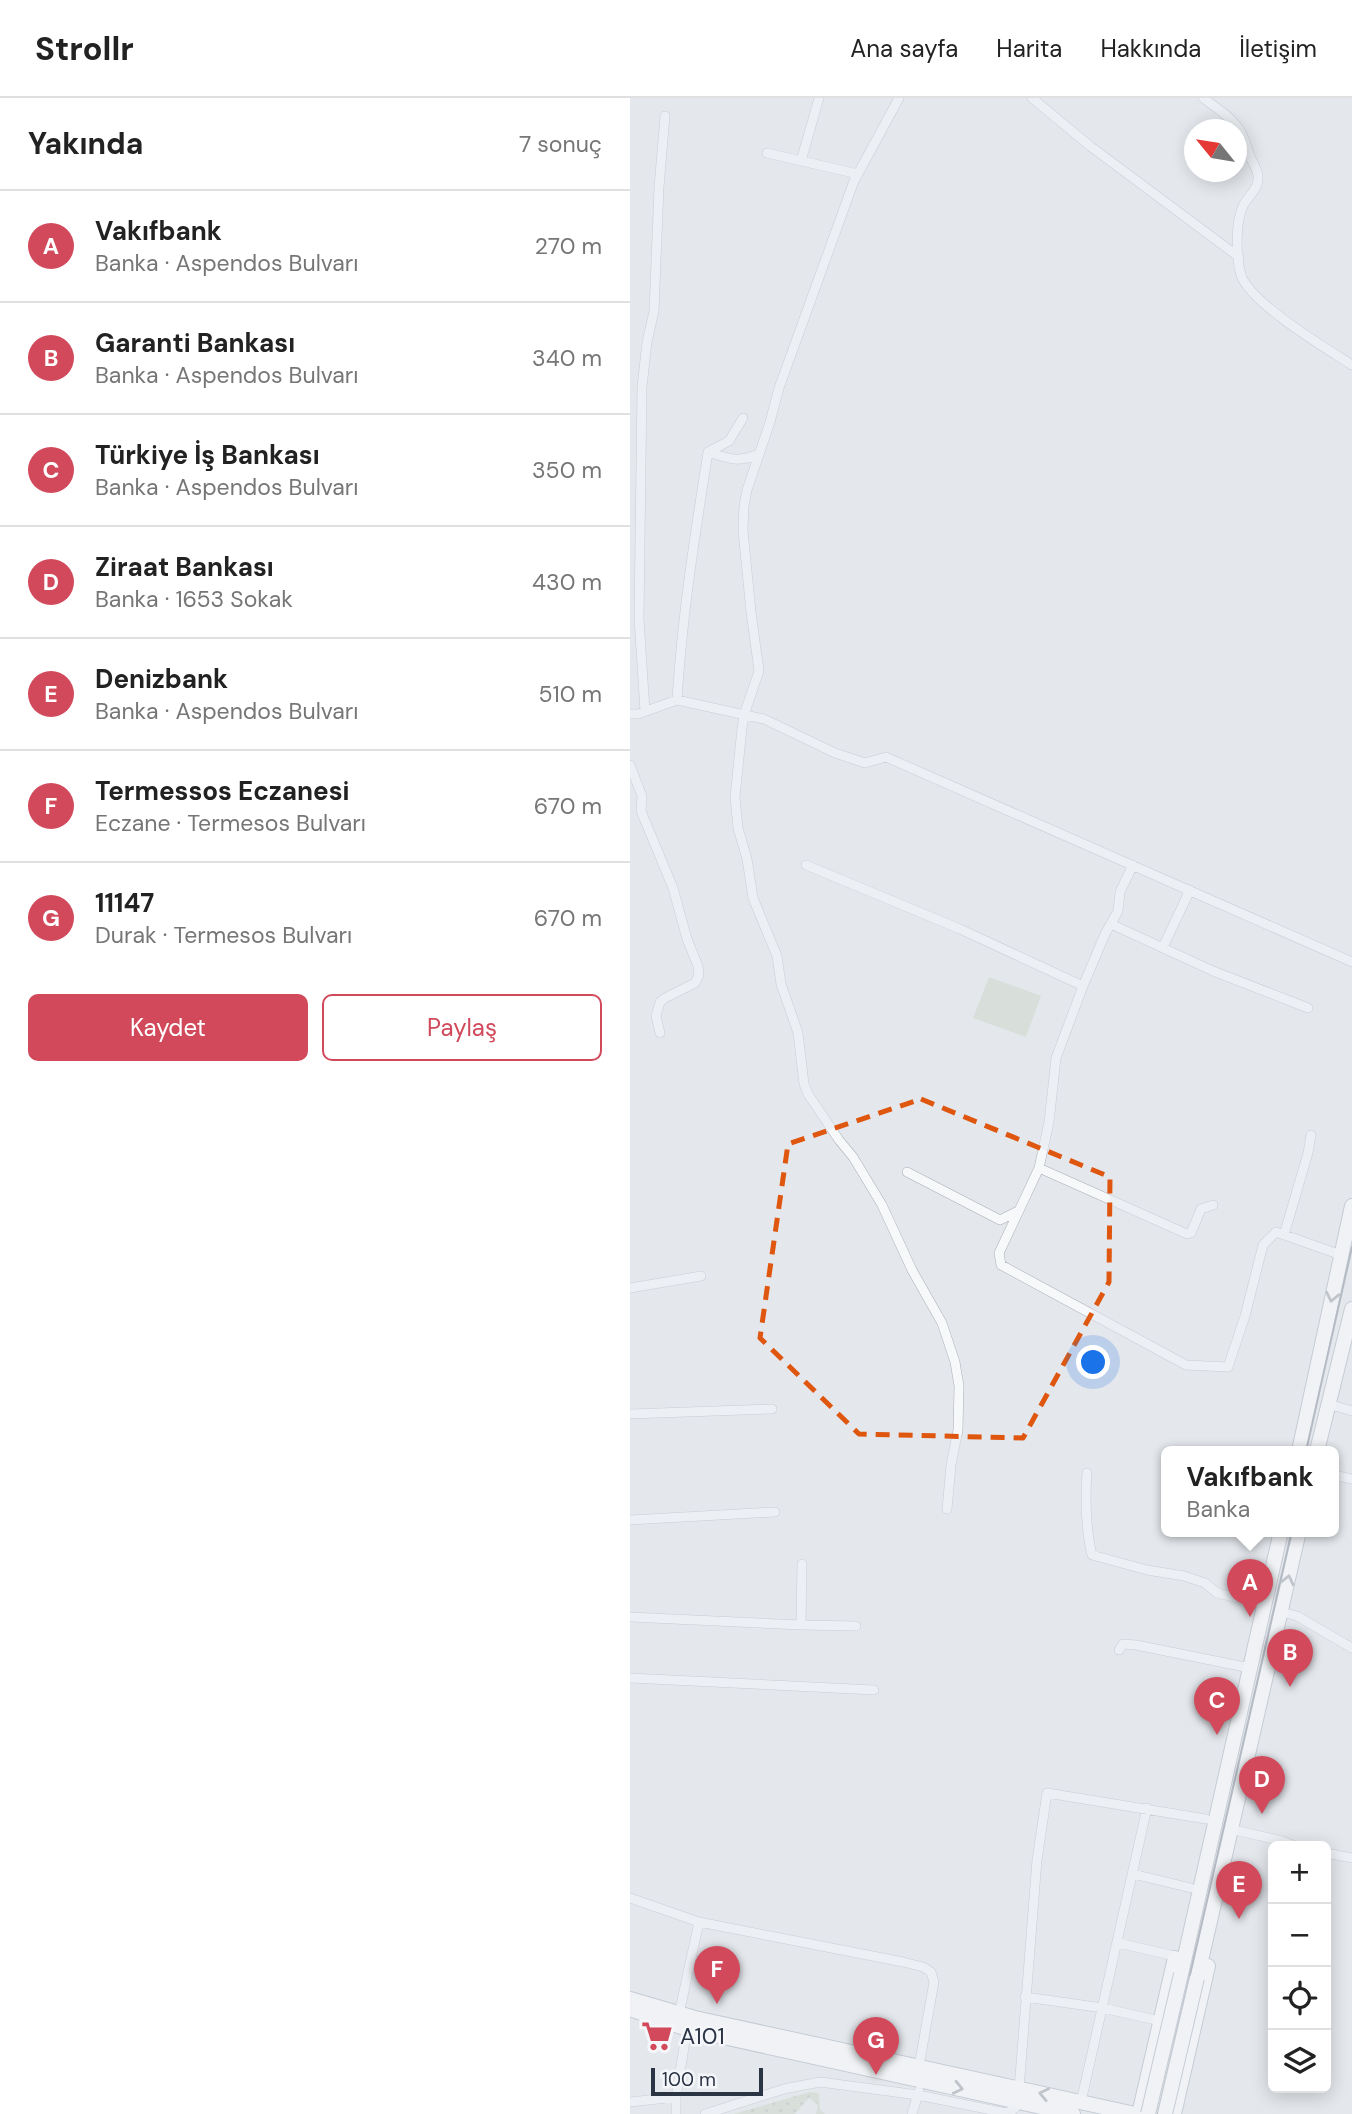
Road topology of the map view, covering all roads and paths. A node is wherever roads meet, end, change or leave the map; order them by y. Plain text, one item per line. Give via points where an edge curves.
1 (819, 98) edge
2 (899, 98) edge
3 (1032, 98) edge
4 (1203, 98) edge
5 (664, 116) dead end
6 (767, 153) dead end
7 (801, 161) junction
8 (858, 174) junction
9 (1239, 257) junction
10 (1352, 365) edge
11 (743, 418) dead end
12 (708, 452) junction
13 (759, 454) junction
14 (677, 700) junction
15 (645, 711) junction
16 (630, 714) edge
17 (744, 715) junction
18 (630, 765) edge
19 (806, 865) dead end
20 (1133, 865) junction
21 (1190, 890) junction
22 (1111, 924) junction
23 (1163, 947) junction
24 (1352, 962) edge
25 (1083, 986) junction
26 (1308, 1008) dead end
27 (660, 1033) dead end
28 (1311, 1135) dead end
29 (1039, 1168) junction
30 (907, 1172) dead end
31 (1213, 1205) dead end
32 (1352, 1206) edge
33 (1018, 1211) junction
34 (1284, 1235) junction
35 (1341, 1255) junction
36 (701, 1276) dead end
37 (630, 1288) edge
38 (1352, 1309) edge
39 (1328, 1404) junction
40 (772, 1409) dead end
41 (1352, 1411) edge
42 (630, 1414) edge
43 (1300, 1446) edge
44 (1318, 1446) edge
45 (1087, 1473) dead end
46 (947, 1509) dead end
47 (775, 1512) dead end
48 (630, 1520) edge
49 (1280, 1537) edge
50 (1298, 1537) edge
51 (802, 1564) dead end
52 (1264, 1604) junction
53 (1281, 1612) junction
54 (630, 1617) edge
55 (801, 1625) junction
56 (856, 1626) dead end
57 (1348, 1646) edge
58 (1119, 1650) dead end
59 (1352, 1658) edge
60 (1250, 1668) junction
61 (630, 1678) edge
62 (874, 1690) dead end
63 (1228, 1765) junction
64 (1246, 1766) junction
65 (1147, 1808) junction
66 (1206, 1819) junction
67 (1239, 1831) junction
68 (1282, 1841) edge
69 (1331, 1854) edge
70 (1352, 1858) edge
71 (1133, 1874) junction
72 (1191, 1888) junction
73 (630, 1898) edge
74 (699, 1922) junction
75 (1118, 1943) junction
76 (1175, 1956) junction
77 (1025, 1997) junction
78 (630, 1999) edge
79 (1103, 2008) junction
80 (630, 2009) edge
81 (679, 2014) junction
82 (1160, 2021) junction
83 (687, 2029) junction
84 (921, 2073) junction
85 (918, 2095) junction
86 (676, 2097) junction
87 (1143, 2097) junction
88 (630, 2102) edge
89 (1019, 2102) edge
90 (1077, 2108) edge
91 (1175, 2108) edge
92 (676, 2114) edge
93 (705, 2114) edge
94 (912, 2114) edge
95 (1137, 2114) edge
96 (1148, 2114) edge
97 (1165, 2114) edge

1 - 7 street
2 - 8 street
3 - 9 street
4 - 9 street via 1241,131 1257,171 1258,180 1240,219
5 - 15 street via 654,310 642,387 639,619
6 - 7 street
7 - 8 street
8 - 13 street
9 - 10 street via 1241,276 1259,298
11 - 12 street via 729,442
12 - 13 street via 743,460
12 - 14 street
13 - 17 street via 747,490 743,531 759,671
14 - 15 street
14 - 17 street
15 - 16 street
17 - 20 street via 764,719 865,763 886,757
17 - 46 street via 735,797 738,828 753,898 777,956 781,984 798,1033 804,1084 887,1214 942,1323 958,1373 958,1430
18 - 27 street via 642,796 641,811 698,966 695,983 660,1002 656,1016
19 - 25 street
20 - 21 street
20 - 22 street via 1119,892 1118,911
21 - 23 street
21 - 24 street
22 - 23 street
22 - 25 street
23 - 26 street
25 - 29 street via 1056,1058
28 - 34 street
29 - 31 street via 1186,1234 1191,1233 1201,1209
29 - 33 street
30 - 33 street via 1000,1220
32 - 35 main road
33 - 34 street via 999,1253 1001,1265 1186,1366 1228,1367 1263,1245 1276,1232
34 - 35 street
35 -> 43 main road
36 - 37 street
38 - 39 main road
39 - 41 street
39 - 44 main road
40 - 42 street
45 - 52 street via 1092,1555 1184,1576 1217,1593
47 - 48 street
49 - 52 main road
53 -> 50 main road
51 - 55 street
52 - 60 main road
53 - 57 street via 1297,1616
53 - 64 main road
54 - 55 street
55 - 56 street
57 - 59 street
58 - 60 street via 1123,1644 1136,1645
60 - 63 main road
61 - 62 street
63 - 66 main road
63 - 96 main road, bridge
64 - 67 main road
64 - 97 main road, bridge
65 - 66 street
65 - 71 street
65 - 77 street via 1047,1793
66 - 72 main road
67 - 68 street
67 - 91 main road
69 - 70 street
71 - 72 street
71 - 75 street
72 - 76 main road
73 - 74 street
74 - 81 street
74 - 84 street via 903,1962 931,1972 934,1982
75 - 76 street
75 - 79 street
76 - 82 main road
77 - 79 street
77 - 89 street
78 - 81 main road
79 - 82 street
79 - 90 street
80 - 83 main road
81 - 84 main road
82 - 87 main road
83 - 84 main road
83 - 86 street
84 - 85 street
84 - 89 main road
85 - 89 street via 1006,2113
85 - 93 street via 820,2082
85 - 94 street
86 - 88 street
86 - 92 street
87 - 91 main road via 1153,2111
87 - 95 main road
89 - 90 main road
90 - 95 main road

